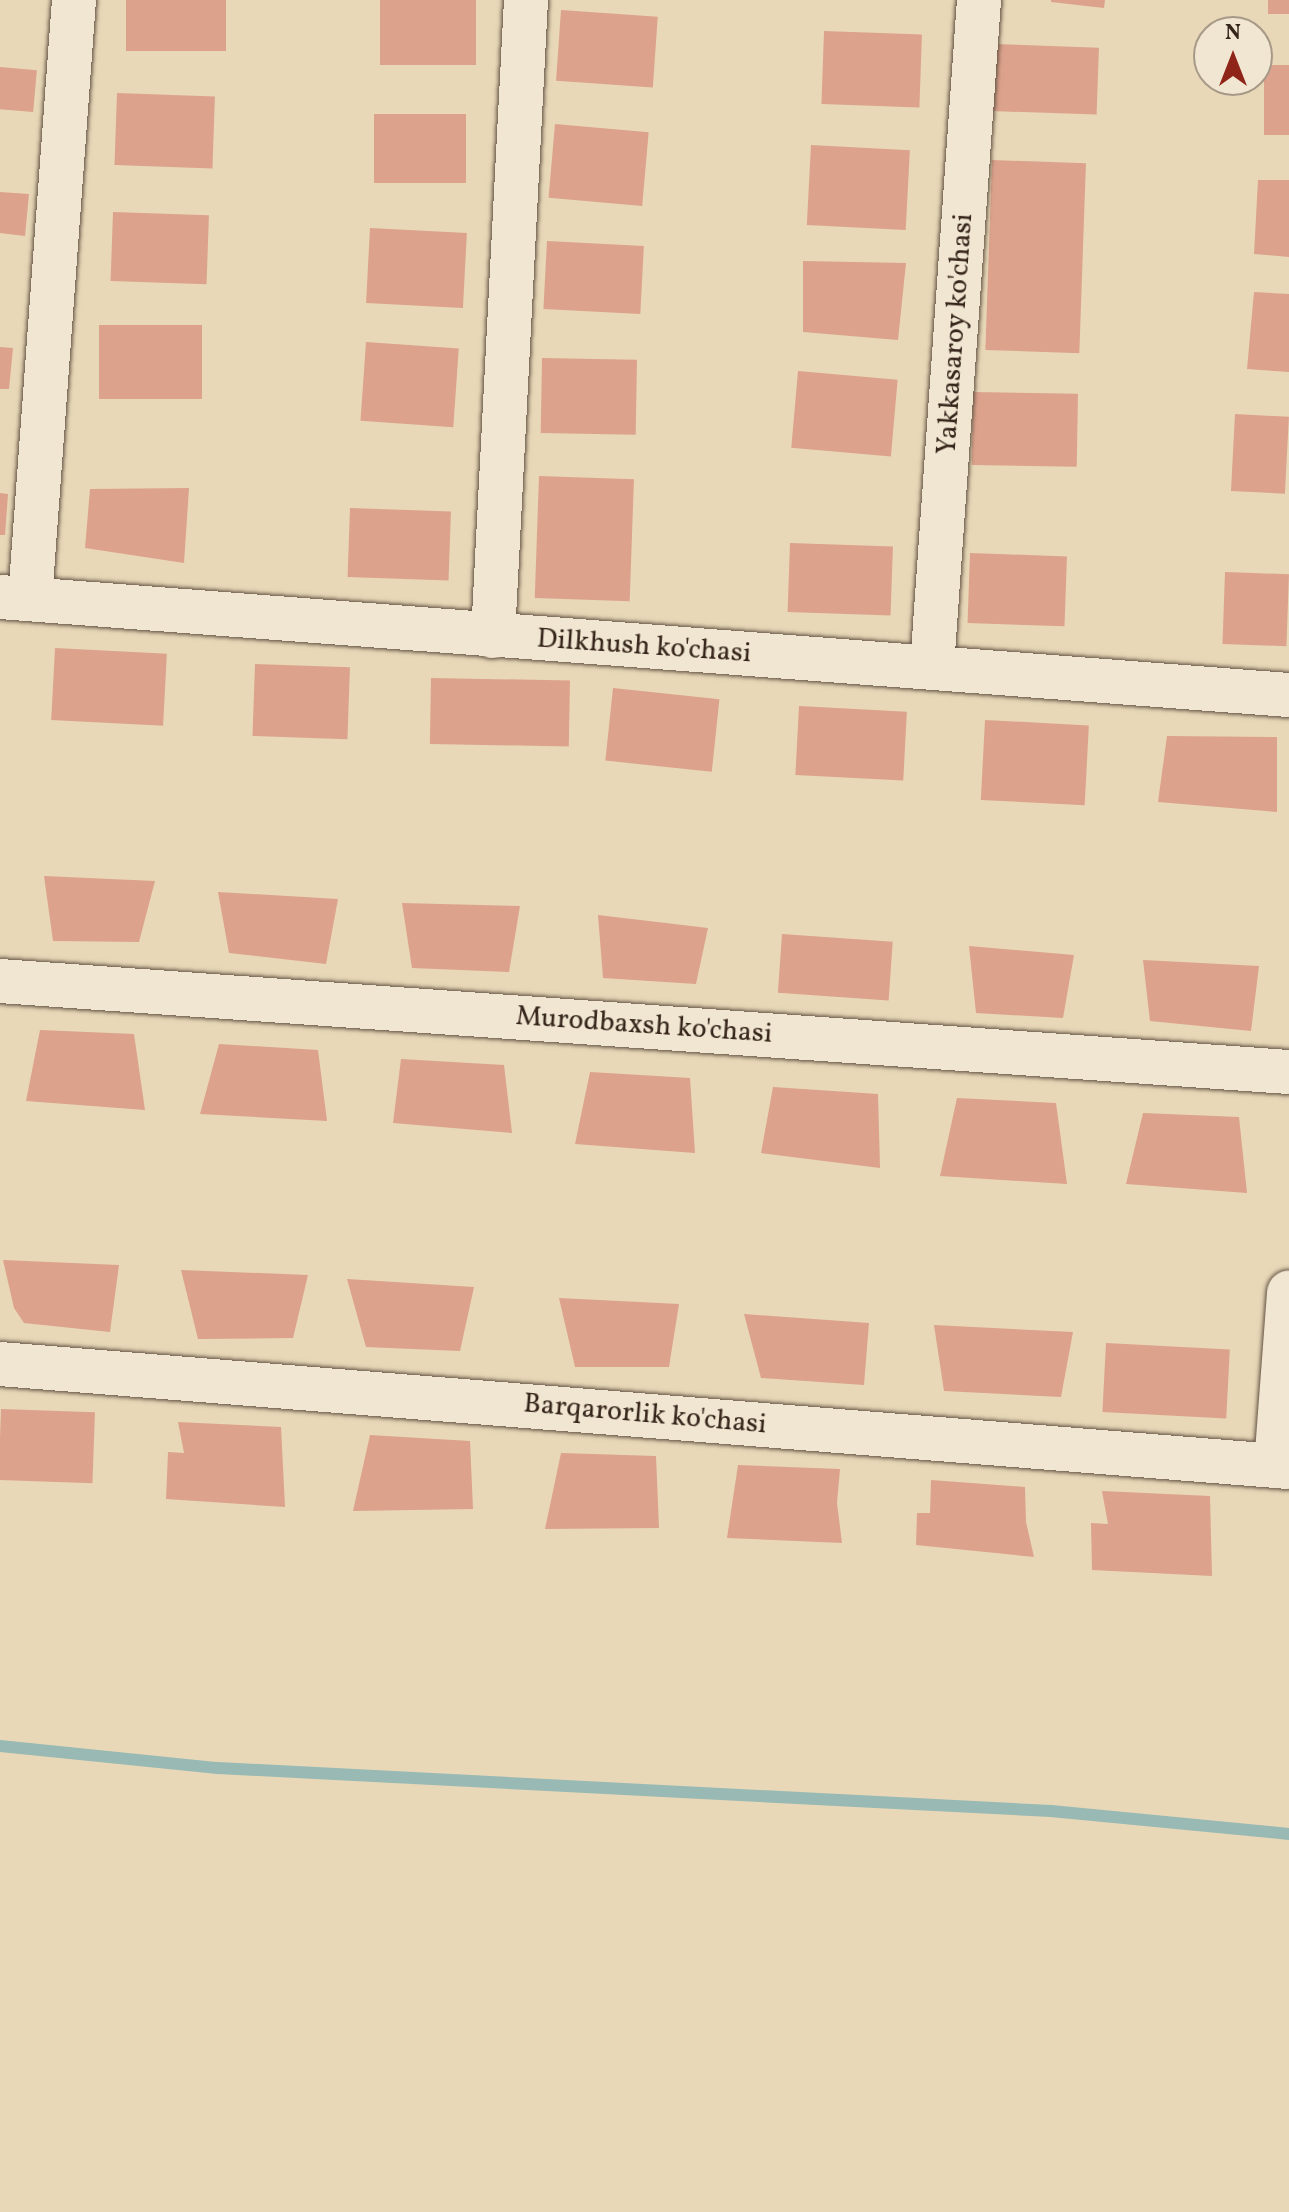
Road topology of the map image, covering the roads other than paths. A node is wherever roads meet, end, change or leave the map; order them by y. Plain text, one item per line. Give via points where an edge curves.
1 (74, 0) edge
2 (526, 0) edge
3 (979, 0) edge
4 (15, 598) edge
5 (493, 636) junction
6 (932, 667) junction
7 (1289, 695) edge
8 (0, 981) edge
9 (1289, 1072) edge
10 (1289, 1292) edge
11 (0, 1364) edge
12 (1283, 1466) edge

1 - 4 street
2 - 5 street
3 - 6 street, Yakkasaroy ko'chasi
4 - 5 street, Dilkhush ko'chasi
5 - 6 street, Dilkhush ko'chasi
6 - 7 street, Dilkhush ko'chasi
8 - 9 street, Murodbaxsh ko'chasi
10 - 12 street
11 - 12 street, Barqarorlik ko'chasi

